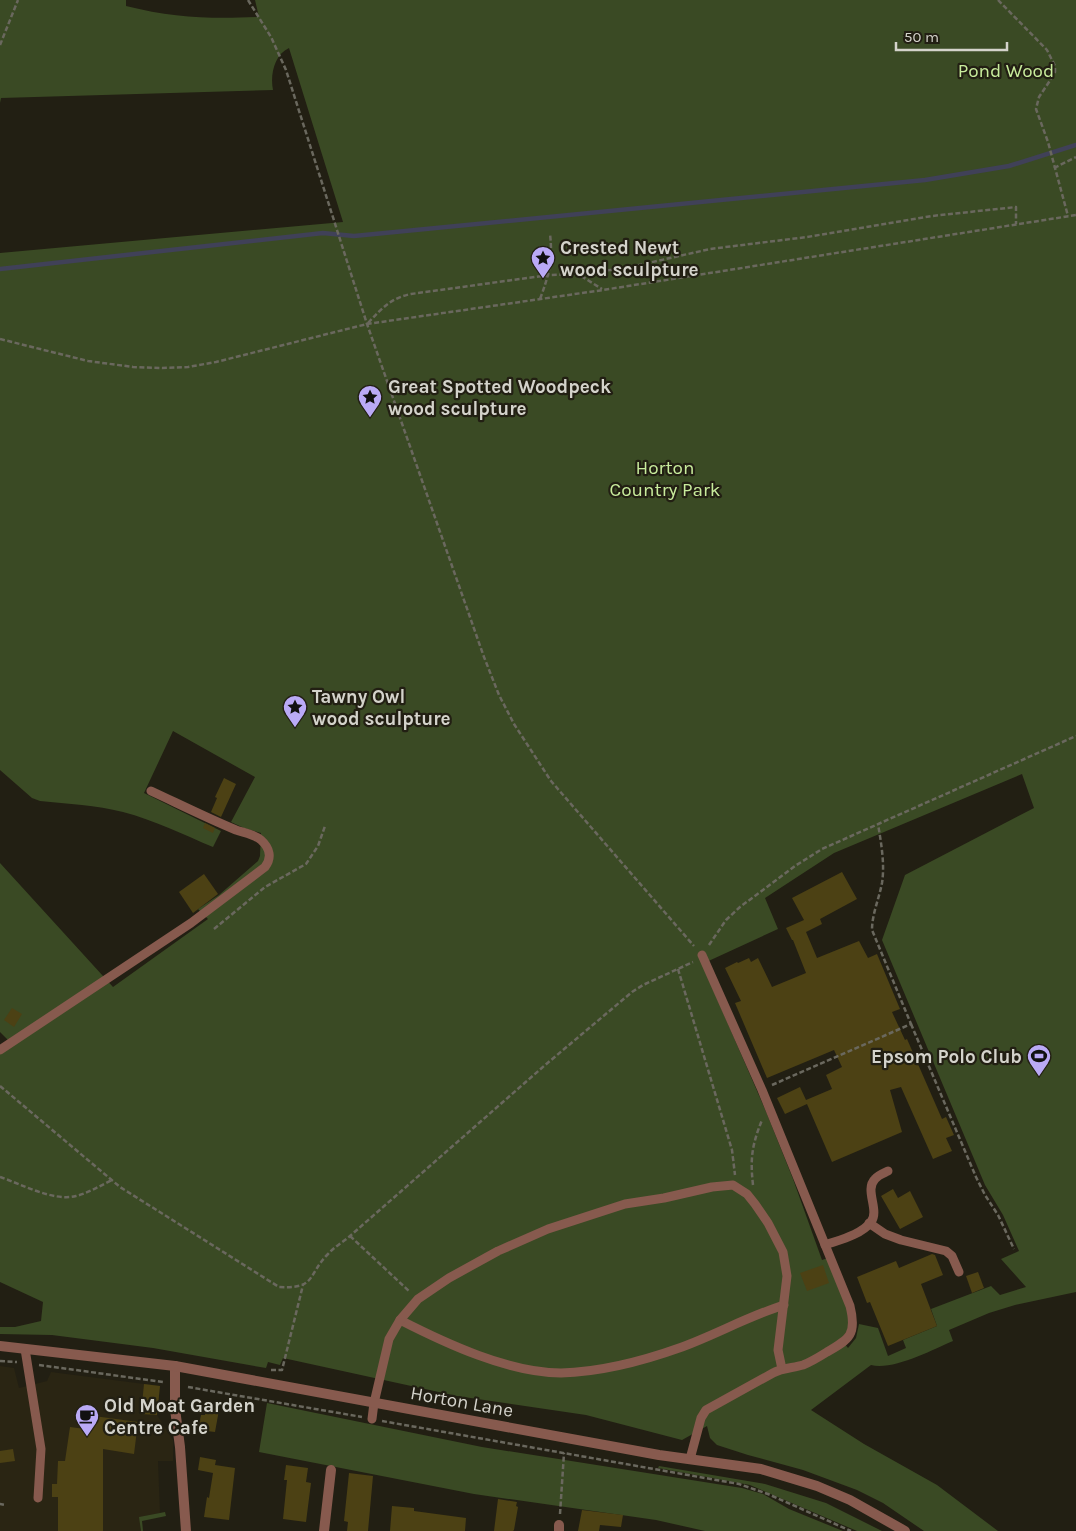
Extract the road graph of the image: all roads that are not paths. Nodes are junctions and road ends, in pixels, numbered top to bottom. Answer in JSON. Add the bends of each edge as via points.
{"nodes":[{"id":1,"x":151,"y":791,"type":"dead end"},
{"id":2,"x":702,"y":955,"type":"road end"},
{"id":3,"x":0,"y":1050,"type":"edge"},
{"id":4,"x":888,"y":1171,"type":"dead end"},
{"id":5,"x":869,"y":1223,"type":"junction"},
{"id":6,"x":825,"y":1245,"type":"junction"},
{"id":7,"x":959,"y":1272,"type":"dead end"},
{"id":8,"x":784,"y":1305,"type":"junction"},
{"id":9,"x":400,"y":1320,"type":"junction"},
{"id":10,"x":0,"y":1346,"type":"edge"},
{"id":11,"x":25,"y":1349,"type":"junction"},
{"id":12,"x":175,"y":1366,"type":"junction"},
{"id":13,"x":782,"y":1369,"type":"junction"},
{"id":14,"x":374,"y":1403,"type":"junction"},
{"id":15,"x":372,"y":1419,"type":"road end"},
{"id":16,"x":690,"y":1459,"type":"junction"},
{"id":17,"x":331,"y":1470,"type":"dead end"},
{"id":18,"x":38,"y":1498,"type":"dead end"},
{"id":19,"x":186,"y":1531,"type":"edge"},
{"id":20,"x":324,"y":1531,"type":"edge"},
{"id":21,"x":905,"y":1531,"type":"edge"}],
"edges":[{"from":1,"to":3,"type":"lane","via":[[256,837],[268,850],[268,864],[192,923]]},
{"from":2,"to":6,"type":"lane","via":[[762,1090]]},
{"from":4,"to":5,"type":"lane","via":[[872,1182],[873,1216]]},
{"from":5,"to":6,"type":"lane","via":[[852,1235]]},
{"from":5,"to":7,"type":"lane","via":[[901,1240],[946,1251]]},
{"from":6,"to":13,"type":"lane","via":[[850,1306],[851,1334],[844,1342],[809,1363]]},
{"from":8,"to":9,"type":"lane","via":[[683,1347],[642,1360],[605,1369],[560,1373],[503,1363],[438,1339]]},
{"from":8,"to":9,"type":"lane","via":[[787,1269],[772,1230],[747,1194],[733,1185],[721,1185],[625,1204],[548,1229],[449,1278],[418,1300]]},
{"from":8,"to":13,"type":"lane","via":[[778,1345]]},
{"from":9,"to":14,"type":"lane","via":[[389,1339]]},
{"from":10,"to":11,"type":"street","name":"Horton Lane"},
{"from":11,"to":12,"type":"street","name":"Horton Lane"},
{"from":11,"to":18,"type":"lane","via":[[41,1448]]},
{"from":12,"to":14,"type":"street","name":"Horton Lane"},
{"from":12,"to":19,"type":"street","via":[[175,1409]]},
{"from":13,"to":16,"type":"lane","via":[[706,1410],[700,1418]]},
{"from":14,"to":15,"type":"lane"},
{"from":14,"to":16,"type":"street","name":"Horton Lane"},
{"from":16,"to":21,"type":"street","name":"Horton Lane","via":[[760,1469],[818,1486]]},
{"from":17,"to":20,"type":"street"}]}
